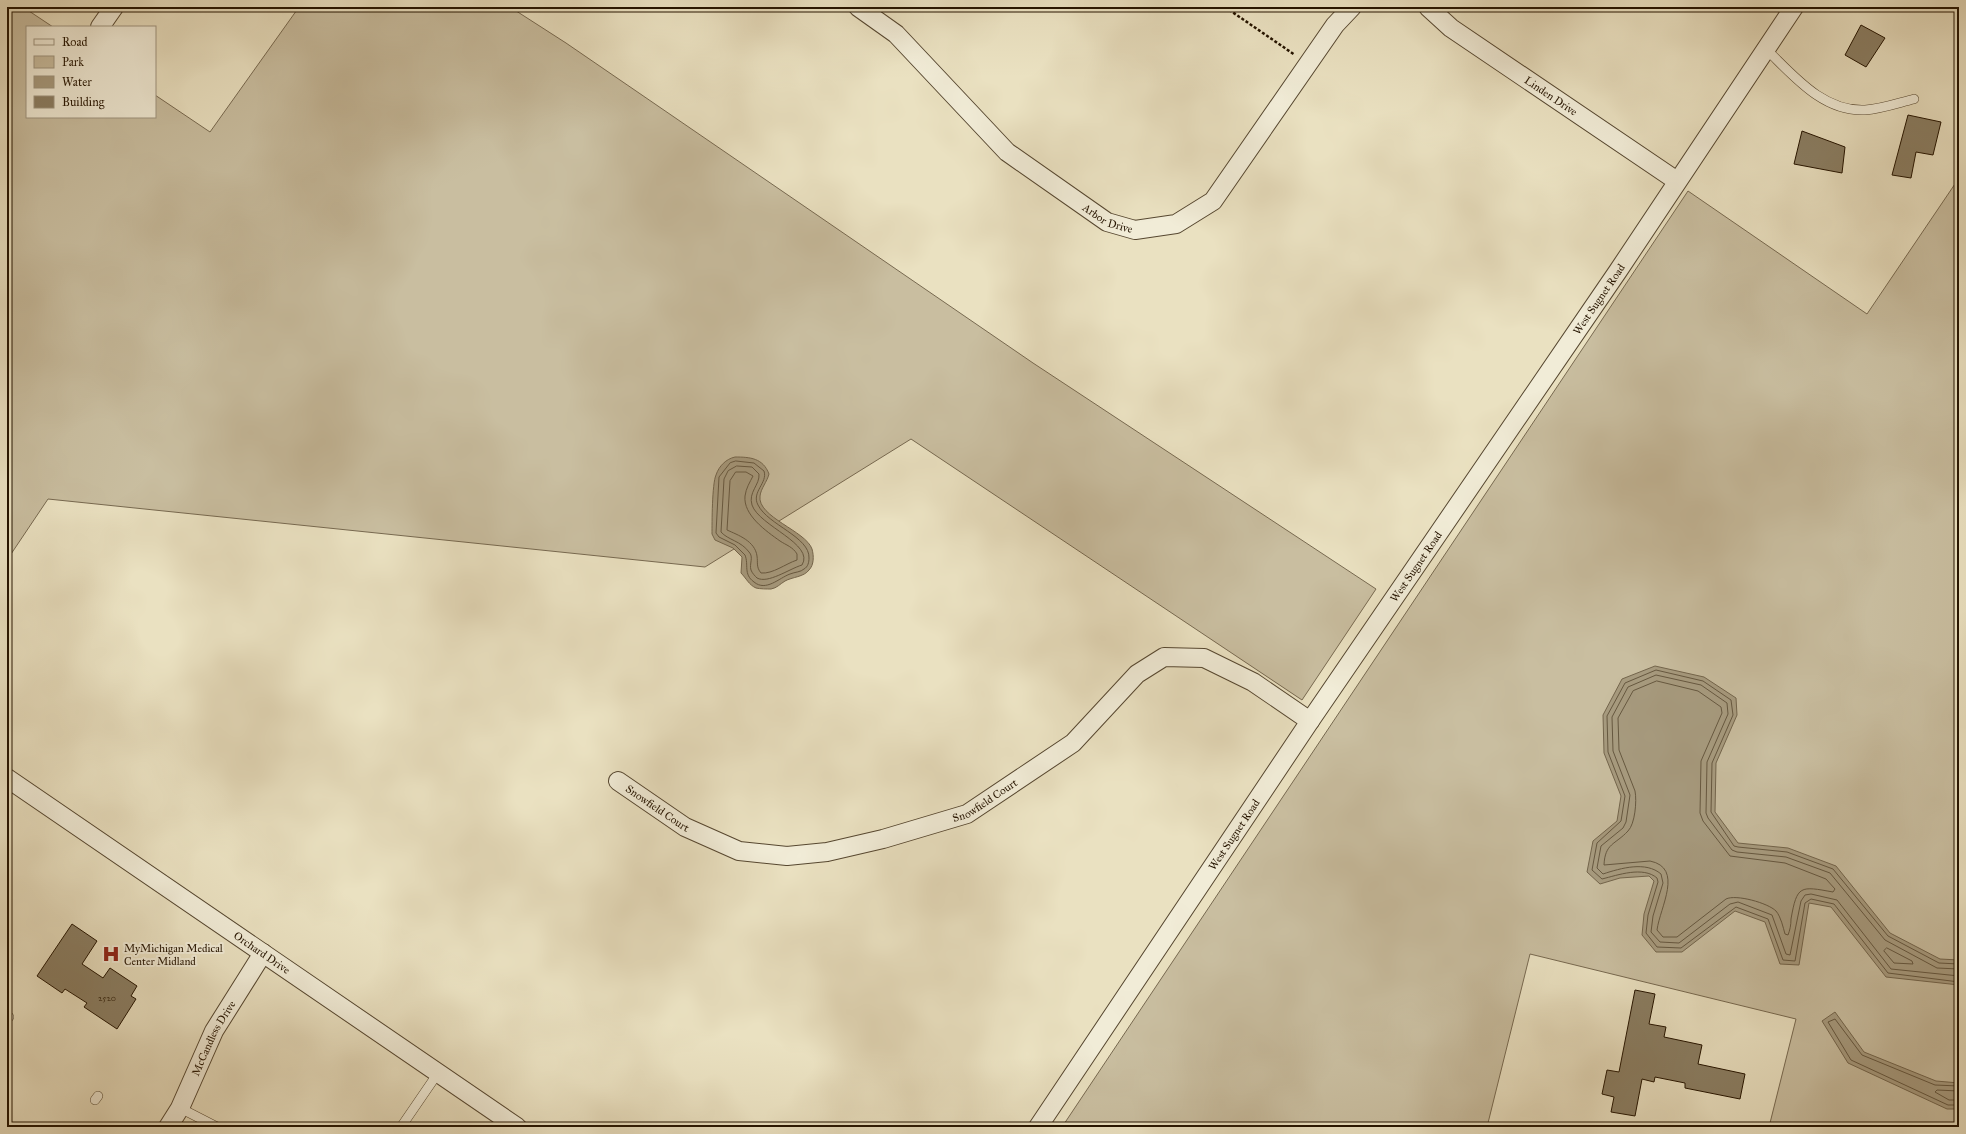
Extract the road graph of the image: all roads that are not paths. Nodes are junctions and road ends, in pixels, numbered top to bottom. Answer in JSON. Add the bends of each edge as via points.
{"nodes":[{"id":1,"x":114,"y":7,"type":"edge"},
{"id":2,"x":858,"y":7,"type":"edge"},
{"id":3,"x":1352,"y":7,"type":"edge"},
{"id":4,"x":1428,"y":7,"type":"edge"},
{"id":5,"x":1790,"y":8,"type":"edge"},
{"id":6,"x":101,"y":26,"type":"edge"},
{"id":7,"x":1766,"y":49,"type":"junction"},
{"id":8,"x":1914,"y":99,"type":"dead end"},
{"id":9,"x":1677,"y":181,"type":"junction"},
{"id":10,"x":1310,"y":720,"type":"junction"},
{"id":11,"x":7,"y":778,"type":"edge"},
{"id":12,"x":618,"y":782,"type":"dead end"},
{"id":13,"x":263,"y":953,"type":"junction"},
{"id":14,"x":438,"y":1072,"type":"junction"},
{"id":15,"x":180,"y":1108,"type":"junction"},
{"id":16,"x":168,"y":1127,"type":"edge"},
{"id":17,"x":217,"y":1127,"type":"edge"},
{"id":18,"x":401,"y":1127,"type":"edge"},
{"id":19,"x":517,"y":1127,"type":"edge"},
{"id":20,"x":1038,"y":1127,"type":"edge"}],
"edges":[{"from":1,"to":6,"type":"street"},
{"from":2,"to":3,"type":"street","name":"Arbor Drive","via":[[896,34],[1007,152],[1107,222],[1135,230],[1176,224],[1213,201],[1335,25]]},
{"from":4,"to":9,"type":"street","name":"Linden Drive","via":[[1451,28]]},
{"from":5,"to":7,"type":"street","name":"West Sugnet Road"},
{"from":7,"to":8,"type":"lane","via":[[1812,91],[1836,106],[1867,110]]},
{"from":7,"to":9,"type":"street","name":"West Sugnet Road"},
{"from":9,"to":10,"type":"street","name":"West Sugnet Road"},
{"from":10,"to":12,"type":"street","name":"Snowfield Court","via":[[1254,682],[1204,658],[1164,657],[1137,674],[1073,743],[967,814],[828,852],[787,856],[739,851],[684,828]]},
{"from":10,"to":20,"type":"street","name":"West Sugnet Road"},
{"from":11,"to":13,"type":"street","name":"Orchard Drive"},
{"from":13,"to":14,"type":"street","name":"Orchard Drive"},
{"from":13,"to":15,"type":"street","name":"McCandless Drive","via":[[214,1031]]},
{"from":14,"to":18,"type":"lane"},
{"from":14,"to":19,"type":"street","name":"Orchard Drive"},
{"from":15,"to":16,"type":"street","name":"McCandless Drive"},
{"from":15,"to":17,"type":"lane"}]}
